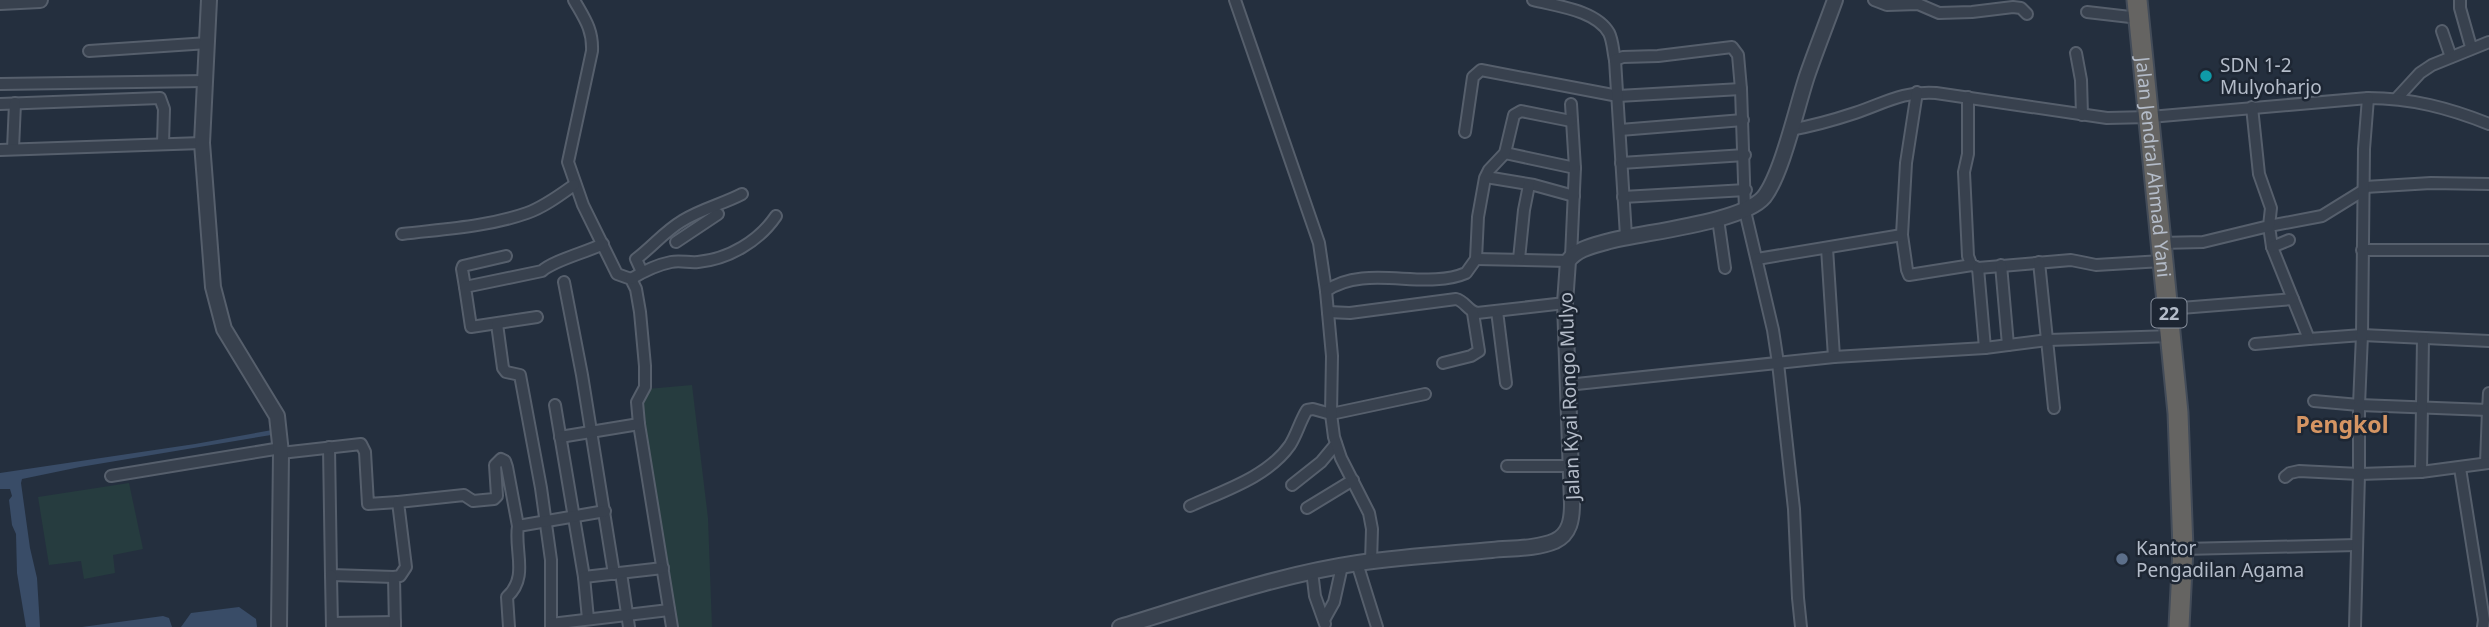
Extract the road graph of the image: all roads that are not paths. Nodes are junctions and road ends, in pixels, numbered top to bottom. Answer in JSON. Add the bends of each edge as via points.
{"nodes":[{"id":1,"x":40,"y":0,"type":"edge"},
{"id":2,"x":209,"y":0,"type":"edge"},
{"id":3,"x":574,"y":0,"type":"edge"},
{"id":4,"x":1235,"y":0,"type":"edge"},
{"id":5,"x":1533,"y":0,"type":"edge"},
{"id":6,"x":1835,"y":0,"type":"edge"},
{"id":7,"x":1874,"y":0,"type":"edge"},
{"id":8,"x":2460,"y":0,"type":"edge"},
{"id":9,"x":0,"y":2,"type":"edge"},
{"id":10,"x":2138,"y":9,"type":"edge"},
{"id":11,"x":2087,"y":12,"type":"dead end"},
{"id":12,"x":2026,"y":14,"type":"dead end"},
{"id":13,"x":2442,"y":31,"type":"dead end"},
{"id":14,"x":2489,"y":42,"type":"edge"},
{"id":15,"x":208,"y":43,"type":"junction"},
{"id":16,"x":2471,"y":47,"type":"junction"},
{"id":17,"x":89,"y":51,"type":"dead end"},
{"id":18,"x":2076,"y":52,"type":"dead end"},
{"id":19,"x":2451,"y":57,"type":"junction"},
{"id":20,"x":1615,"y":60,"type":"junction"},
{"id":21,"x":205,"y":81,"type":"junction"},
{"id":22,"x":0,"y":84,"type":"edge"},
{"id":23,"x":1741,"y":89,"type":"junction"},
{"id":24,"x":1917,"y":92,"type":"junction"},
{"id":25,"x":1618,"y":96,"type":"junction"},
{"id":26,"x":1968,"y":97,"type":"junction"},
{"id":27,"x":2368,"y":98,"type":"junction"},
{"id":28,"x":2396,"y":98,"type":"junction"},
{"id":29,"x":15,"y":103,"type":"junction"},
{"id":30,"x":0,"y":104,"type":"edge"},
{"id":31,"x":1571,"y":104,"type":"dead end"},
{"id":32,"x":2252,"y":107,"type":"junction"},
{"id":33,"x":2082,"y":115,"type":"junction"},
{"id":34,"x":2150,"y":117,"type":"junction"},
{"id":35,"x":1743,"y":120,"type":"junction"},
{"id":36,"x":1571,"y":121,"type":"junction"},
{"id":37,"x":2489,"y":124,"type":"edge"},
{"id":38,"x":1620,"y":130,"type":"junction"},
{"id":39,"x":1790,"y":130,"type":"junction"},
{"id":40,"x":1465,"y":132,"type":"dead end"},
{"id":41,"x":202,"y":143,"type":"junction"},
{"id":42,"x":163,"y":144,"type":"junction"},
{"id":43,"x":13,"y":149,"type":"junction"},
{"id":44,"x":0,"y":150,"type":"edge"},
{"id":45,"x":1505,"y":153,"type":"junction"},
{"id":46,"x":1745,"y":155,"type":"junction"},
{"id":47,"x":1620,"y":163,"type":"junction"},
{"id":48,"x":1575,"y":167,"type":"junction"},
{"id":49,"x":1486,"y":177,"type":"junction"},
{"id":50,"x":2489,"y":184,"type":"edge"},
{"id":51,"x":574,"y":185,"type":"junction"},
{"id":52,"x":1529,"y":185,"type":"junction"},
{"id":53,"x":2365,"y":188,"type":"junction"},
{"id":54,"x":1746,"y":190,"type":"junction"},
{"id":55,"x":742,"y":194,"type":"dead end"},
{"id":56,"x":1574,"y":196,"type":"junction"},
{"id":57,"x":1623,"y":197,"type":"junction"},
{"id":58,"x":1745,"y":211,"type":"junction"},
{"id":59,"x":719,"y":214,"type":"dead end"},
{"id":60,"x":776,"y":216,"type":"dead end"},
{"id":61,"x":1718,"y":219,"type":"junction"},
{"id":62,"x":2269,"y":226,"type":"junction"},
{"id":63,"x":402,"y":234,"type":"dead end"},
{"id":64,"x":1902,"y":235,"type":"junction"},
{"id":65,"x":1626,"y":236,"type":"junction"},
{"id":66,"x":2289,"y":240,"type":"dead end"},
{"id":67,"x":676,"y":242,"type":"dead end"},
{"id":68,"x":603,"y":244,"type":"junction"},
{"id":69,"x":2272,"y":247,"type":"junction"},
{"id":70,"x":1826,"y":248,"type":"junction"},
{"id":71,"x":2362,"y":250,"type":"junction"},
{"id":72,"x":2489,"y":250,"type":"edge"},
{"id":73,"x":2161,"y":252,"type":"junction"},
{"id":74,"x":506,"y":257,"type":"dead end"},
{"id":75,"x":1476,"y":258,"type":"junction"},
{"id":76,"x":1569,"y":259,"type":"junction"},
{"id":77,"x":1757,"y":259,"type":"junction"},
{"id":78,"x":1519,"y":260,"type":"junction"},
{"id":79,"x":2039,"y":262,"type":"junction"},
{"id":80,"x":2001,"y":265,"type":"junction"},
{"id":81,"x":1975,"y":266,"type":"junction"},
{"id":82,"x":1725,"y":268,"type":"dead end"},
{"id":83,"x":642,"y":272,"type":"junction"},
{"id":84,"x":631,"y":279,"type":"junction"},
{"id":85,"x":564,"y":282,"type":"dead end"},
{"id":86,"x":464,"y":288,"type":"junction"},
{"id":87,"x":1326,"y":291,"type":"junction"},
{"id":88,"x":2293,"y":299,"type":"junction"},
{"id":89,"x":1565,"y":303,"type":"junction"},
{"id":90,"x":2168,"y":309,"type":"junction"},
{"id":91,"x":1328,"y":312,"type":"junction"},
{"id":92,"x":1497,"y":312,"type":"junction"},
{"id":93,"x":1474,"y":313,"type":"junction"},
{"id":94,"x":537,"y":317,"type":"dead end"},
{"id":95,"x":497,"y":324,"type":"junction"},
{"id":96,"x":2362,"y":335,"type":"junction"},
{"id":97,"x":2172,"y":336,"type":"junction"},
{"id":98,"x":2423,"y":338,"type":"junction"},
{"id":99,"x":2048,"y":340,"type":"junction"},
{"id":100,"x":2309,"y":340,"type":"junction"},
{"id":101,"x":2489,"y":341,"type":"edge"},
{"id":102,"x":2255,"y":344,"type":"dead end"},
{"id":103,"x":2008,"y":345,"type":"junction"},
{"id":104,"x":1985,"y":348,"type":"junction"},
{"id":105,"x":1834,"y":356,"type":"junction"},
{"id":106,"x":1443,"y":363,"type":"dead end"},
{"id":107,"x":1778,"y":363,"type":"junction"},
{"id":108,"x":1506,"y":383,"type":"dead end"},
{"id":109,"x":1567,"y":385,"type":"junction"},
{"id":110,"x":2489,"y":393,"type":"edge"},
{"id":111,"x":1425,"y":394,"type":"dead end"},
{"id":112,"x":2314,"y":401,"type":"dead end"},
{"id":113,"x":555,"y":405,"type":"dead end"},
{"id":114,"x":2358,"y":405,"type":"junction"},
{"id":115,"x":2054,"y":408,"type":"dead end"},
{"id":116,"x":2421,"y":408,"type":"junction"},
{"id":117,"x":2488,"y":410,"type":"edge"},
{"id":118,"x":1331,"y":414,"type":"junction"},
{"id":119,"x":639,"y":424,"type":"junction"},
{"id":120,"x":590,"y":431,"type":"junction"},
{"id":121,"x":560,"y":437,"type":"junction"},
{"id":122,"x":1336,"y":444,"type":"junction"},
{"id":123,"x":328,"y":447,"type":"junction"},
{"id":124,"x":281,"y":451,"type":"junction"},
{"id":125,"x":2488,"y":463,"type":"edge"},
{"id":126,"x":1507,"y":466,"type":"dead end"},
{"id":127,"x":1570,"y":466,"type":"junction"},
{"id":128,"x":2460,"y":468,"type":"junction"},
{"id":129,"x":2421,"y":472,"type":"junction"},
{"id":130,"x":2360,"y":474,"type":"junction"},
{"id":131,"x":111,"y":476,"type":"dead end"},
{"id":132,"x":2285,"y":477,"type":"dead end"},
{"id":133,"x":1353,"y":480,"type":"junction"},
{"id":134,"x":1292,"y":485,"type":"dead end"},
{"id":135,"x":398,"y":502,"type":"junction"},
{"id":136,"x":1190,"y":506,"type":"dead end"},
{"id":137,"x":1307,"y":508,"type":"dead end"},
{"id":138,"x":605,"y":511,"type":"junction"},
{"id":139,"x":574,"y":515,"type":"junction"},
{"id":140,"x":545,"y":521,"type":"junction"},
{"id":141,"x":518,"y":526,"type":"junction"},
{"id":142,"x":2357,"y":545,"type":"junction"},
{"id":143,"x":2183,"y":549,"type":"junction"},
{"id":144,"x":1357,"y":564,"type":"junction"},
{"id":145,"x":663,"y":568,"type":"junction"},
{"id":146,"x":1312,"y":571,"type":"junction"},
{"id":147,"x":617,"y":574,"type":"junction"},
{"id":148,"x":331,"y":575,"type":"junction"},
{"id":149,"x":394,"y":577,"type":"junction"},
{"id":150,"x":584,"y":578,"type":"junction"},
{"id":151,"x":2485,"y":603,"type":"edge"},
{"id":152,"x":669,"y":610,"type":"junction"},
{"id":153,"x":627,"y":613,"type":"junction"},
{"id":154,"x":587,"y":620,"type":"junction"},
{"id":155,"x":1324,"y":624,"type":"edge"},
{"id":156,"x":332,"y":625,"type":"edge"},
{"id":157,"x":395,"y":625,"type":"edge"},
{"id":158,"x":551,"y":626,"type":"edge"},
{"id":159,"x":279,"y":627,"type":"edge"},
{"id":160,"x":509,"y":627,"type":"edge"},
{"id":161,"x":629,"y":627,"type":"edge"},
{"id":162,"x":672,"y":627,"type":"edge"},
{"id":163,"x":1120,"y":627,"type":"edge"},
{"id":164,"x":1377,"y":627,"type":"edge"},
{"id":165,"x":1801,"y":627,"type":"edge"},
{"id":166,"x":2179,"y":627,"type":"edge"},
{"id":167,"x":2356,"y":627,"type":"edge"},
{"id":168,"x":2483,"y":627,"type":"edge"}],
"edges":[{"from":1,"to":9,"type":"street"},
{"from":2,"to":15,"type":"street"},
{"from":3,"to":51,"type":"street","via":[[592,36],[569,152]]},
{"from":4,"to":87,"type":"street","via":[[1319,243]]},
{"from":5,"to":20,"type":"street","via":[[1602,24]]},
{"from":6,"to":39,"type":"street"},
{"from":7,"to":12,"type":"street","via":[[1887,5],[1918,4],[1939,13],[2013,7]]},
{"from":8,"to":16,"type":"street"},
{"from":10,"to":11,"type":"street"},
{"from":10,"to":34,"type":"highway","name":"Jalan Jendral Ahmad Yani","number":"22"},
{"from":13,"to":19,"type":"street"},
{"from":14,"to":16,"type":"street"},
{"from":15,"to":17,"type":"street"},
{"from":15,"to":21,"type":"street"},
{"from":16,"to":19,"type":"street"},
{"from":18,"to":33,"type":"street"},
{"from":19,"to":28,"type":"street","via":[[2420,73]]},
{"from":20,"to":23,"type":"street","via":[[1732,47],[1738,55]]},
{"from":20,"to":25,"type":"street"},
{"from":21,"to":22,"type":"street"},
{"from":21,"to":41,"type":"street"},
{"from":23,"to":25,"type":"street"},
{"from":23,"to":35,"type":"street"},
{"from":24,"to":26,"type":"street"},
{"from":24,"to":39,"type":"street"},
{"from":24,"to":64,"type":"street"},
{"from":25,"to":38,"type":"street"},
{"from":25,"to":40,"type":"street","via":[[1479,70],[1473,76]]},
{"from":26,"to":33,"type":"street"},
{"from":26,"to":81,"type":"street","via":[[1964,172],[1968,256]]},
{"from":27,"to":28,"type":"street"},
{"from":27,"to":32,"type":"street"},
{"from":27,"to":53,"type":"street"},
{"from":28,"to":37,"type":"street","via":[[2450,109]]},
{"from":29,"to":30,"type":"street"},
{"from":29,"to":42,"type":"street","via":[[160,98]]},
{"from":29,"to":43,"type":"street"},
{"from":31,"to":36,"type":"street"},
{"from":32,"to":34,"type":"street"},
{"from":32,"to":62,"type":"street","via":[[2259,174],[2271,208]]},
{"from":33,"to":34,"type":"street"},
{"from":34,"to":73,"type":"highway","name":"Jalan Jendral Ahmad Yani","number":"22"},
{"from":35,"to":38,"type":"street"},
{"from":35,"to":46,"type":"street"},
{"from":36,"to":45,"type":"street","via":[[1518,111]]},
{"from":36,"to":48,"type":"street"},
{"from":38,"to":47,"type":"street"},
{"from":39,"to":58,"type":"street","via":[[1770,188]]},
{"from":41,"to":42,"type":"street"},
{"from":41,"to":124,"type":"street","via":[[218,311],[224,329],[277,416]]},
{"from":42,"to":43,"type":"street"},
{"from":43,"to":44,"type":"street"},
{"from":45,"to":48,"type":"street"},
{"from":45,"to":49,"type":"street"},
{"from":46,"to":47,"type":"street"},
{"from":46,"to":54,"type":"street"},
{"from":47,"to":57,"type":"street"},
{"from":48,"to":56,"type":"street"},
{"from":49,"to":52,"type":"street"},
{"from":49,"to":75,"type":"street"},
{"from":50,"to":53,"type":"street"},
{"from":51,"to":63,"type":"street","via":[[546,204],[512,218]]},
{"from":51,"to":68,"type":"street"},
{"from":52,"to":56,"type":"street"},
{"from":52,"to":78,"type":"street"},
{"from":53,"to":62,"type":"street","via":[[2322,216]]},
{"from":53,"to":71,"type":"street"},
{"from":54,"to":57,"type":"street"},
{"from":54,"to":58,"type":"street"},
{"from":55,"to":83,"type":"street","via":[[667,230],[635,259]]},
{"from":56,"to":76,"type":"street"},
{"from":57,"to":65,"type":"street"},
{"from":58,"to":61,"type":"street"},
{"from":58,"to":77,"type":"street"},
{"from":59,"to":67,"type":"street"},
{"from":60,"to":83,"type":"street","via":[[758,238],[717,258],[676,261]]},
{"from":61,"to":65,"type":"street"},
{"from":61,"to":82,"type":"street"},
{"from":62,"to":69,"type":"street"},
{"from":62,"to":73,"type":"street"},
{"from":64,"to":70,"type":"street"},
{"from":64,"to":81,"type":"street","via":[[1909,275]]},
{"from":65,"to":76,"type":"street","via":[[1588,247]]},
{"from":66,"to":69,"type":"street"},
{"from":68,"to":84,"type":"street","via":[[617,274]]},
{"from":68,"to":86,"type":"street","via":[[542,271]]},
{"from":69,"to":88,"type":"street"},
{"from":70,"to":77,"type":"street"},
{"from":70,"to":105,"type":"street"},
{"from":71,"to":72,"type":"street"},
{"from":71,"to":96,"type":"street"},
{"from":73,"to":79,"type":"street","via":[[2096,265],[2071,260]]},
{"from":73,"to":90,"type":"highway","name":"Jalan Jendral Ahmad Yani","number":"22"},
{"from":74,"to":86,"type":"street","via":[[463,266]]},
{"from":75,"to":78,"type":"street"},
{"from":75,"to":87,"type":"street","via":[[1466,274],[1459,276],[1374,279]]},
{"from":76,"to":78,"type":"street"},
{"from":76,"to":89,"type":"street","name":"Jalan Kyai Rongo Mulyo"},
{"from":77,"to":107,"type":"street"},
{"from":79,"to":80,"type":"street"},
{"from":79,"to":99,"type":"street"},
{"from":80,"to":81,"type":"street"},
{"from":80,"to":103,"type":"street"},
{"from":81,"to":104,"type":"street"},
{"from":83,"to":84,"type":"street"},
{"from":84,"to":119,"type":"street","via":[[640,312],[645,366],[645,387],[637,402]]},
{"from":85,"to":120,"type":"street"},
{"from":86,"to":95,"type":"street","via":[[471,327]]},
{"from":87,"to":91,"type":"street"},
{"from":88,"to":90,"type":"street"},
{"from":88,"to":100,"type":"street"},
{"from":89,"to":92,"type":"street"},
{"from":89,"to":109,"type":"street","name":"Jalan Kyai Rongo Mulyo"},
{"from":90,"to":97,"type":"highway","name":"Jalan Jendral Ahmad Yani","number":"22"},
{"from":91,"to":93,"type":"street","via":[[1456,299]]},
{"from":91,"to":118,"type":"street"},
{"from":92,"to":93,"type":"street"},
{"from":92,"to":108,"type":"street"},
{"from":93,"to":106,"type":"street","via":[[1479,351]]},
{"from":94,"to":95,"type":"street"},
{"from":95,"to":140,"type":"street","via":[[503,368],[522,379]]},
{"from":96,"to":98,"type":"street"},
{"from":96,"to":100,"type":"street"},
{"from":96,"to":114,"type":"street"},
{"from":97,"to":99,"type":"street"},
{"from":97,"to":143,"type":"highway","name":"Jalan Jendral Ahmad Yani","number":"22"},
{"from":98,"to":101,"type":"street"},
{"from":98,"to":116,"type":"street"},
{"from":99,"to":103,"type":"street"},
{"from":99,"to":115,"type":"street"},
{"from":100,"to":102,"type":"street"},
{"from":103,"to":104,"type":"street"},
{"from":104,"to":105,"type":"street"},
{"from":105,"to":107,"type":"street"},
{"from":107,"to":109,"type":"street"},
{"from":107,"to":165,"type":"street"},
{"from":109,"to":127,"type":"street","name":"Jalan Kyai Rongo Mulyo"},
{"from":110,"to":117,"type":"street"},
{"from":111,"to":118,"type":"street"},
{"from":112,"to":114,"type":"street"},
{"from":113,"to":121,"type":"street"},
{"from":114,"to":116,"type":"street"},
{"from":114,"to":130,"type":"street"},
{"from":116,"to":117,"type":"street"},
{"from":116,"to":129,"type":"street"},
{"from":117,"to":125,"type":"street"},
{"from":118,"to":122,"type":"street"},
{"from":118,"to":136,"type":"street","via":[[1307,410],[1288,448],[1272,462],[1245,481]]},
{"from":119,"to":120,"type":"street"},
{"from":119,"to":145,"type":"street"},
{"from":120,"to":121,"type":"street"},
{"from":120,"to":138,"type":"street"},
{"from":121,"to":139,"type":"street"},
{"from":122,"to":133,"type":"street"},
{"from":122,"to":134,"type":"street"},
{"from":123,"to":124,"type":"street"},
{"from":123,"to":135,"type":"street","via":[[361,444],[368,504]]},
{"from":123,"to":148,"type":"street"},
{"from":124,"to":131,"type":"street"},
{"from":124,"to":159,"type":"street"},
{"from":125,"to":128,"type":"street"},
{"from":126,"to":127,"type":"street"},
{"from":127,"to":144,"type":"street","name":"Jalan Kyai Rongo Mulyo","via":[[1572,516],[1557,540]]},
{"from":128,"to":129,"type":"street"},
{"from":128,"to":151,"type":"street"},
{"from":129,"to":130,"type":"street"},
{"from":130,"to":132,"type":"street","via":[[2299,471]]},
{"from":130,"to":142,"type":"street"},
{"from":133,"to":137,"type":"street"},
{"from":133,"to":144,"type":"street","via":[[1372,529]]},
{"from":135,"to":141,"type":"street","via":[[464,495],[473,501],[494,499],[498,496],[495,464],[502,459]]},
{"from":135,"to":149,"type":"street","via":[[406,568]]},
{"from":138,"to":139,"type":"street"},
{"from":138,"to":147,"type":"street"},
{"from":139,"to":140,"type":"street"},
{"from":139,"to":150,"type":"street"},
{"from":140,"to":141,"type":"street"},
{"from":140,"to":158,"type":"street","via":[[551,560]]},
{"from":141,"to":160,"type":"street","via":[[521,562],[516,586],[507,597]]},
{"from":142,"to":143,"type":"street"},
{"from":142,"to":167,"type":"street"},
{"from":143,"to":166,"type":"highway","name":"Jalan Jendral Ahmad Yani","number":"22"},
{"from":144,"to":146,"type":"street","name":"Jalan Kyai Rongo Mulyo"},
{"from":144,"to":155,"type":"street"},
{"from":144,"to":164,"type":"street"},
{"from":145,"to":147,"type":"street"},
{"from":145,"to":152,"type":"street"},
{"from":146,"to":155,"type":"street"},
{"from":146,"to":163,"type":"street","name":"Jalan Kyai Rongo Mulyo"},
{"from":147,"to":150,"type":"street"},
{"from":147,"to":153,"type":"street"},
{"from":148,"to":149,"type":"street"},
{"from":148,"to":156,"type":"street"},
{"from":149,"to":157,"type":"street"},
{"from":150,"to":154,"type":"street"},
{"from":151,"to":168,"type":"street"},
{"from":152,"to":153,"type":"street"},
{"from":152,"to":162,"type":"street"},
{"from":153,"to":154,"type":"street"},
{"from":153,"to":161,"type":"street"},
{"from":154,"to":158,"type":"street"},
{"from":156,"to":157,"type":"street"}]}
